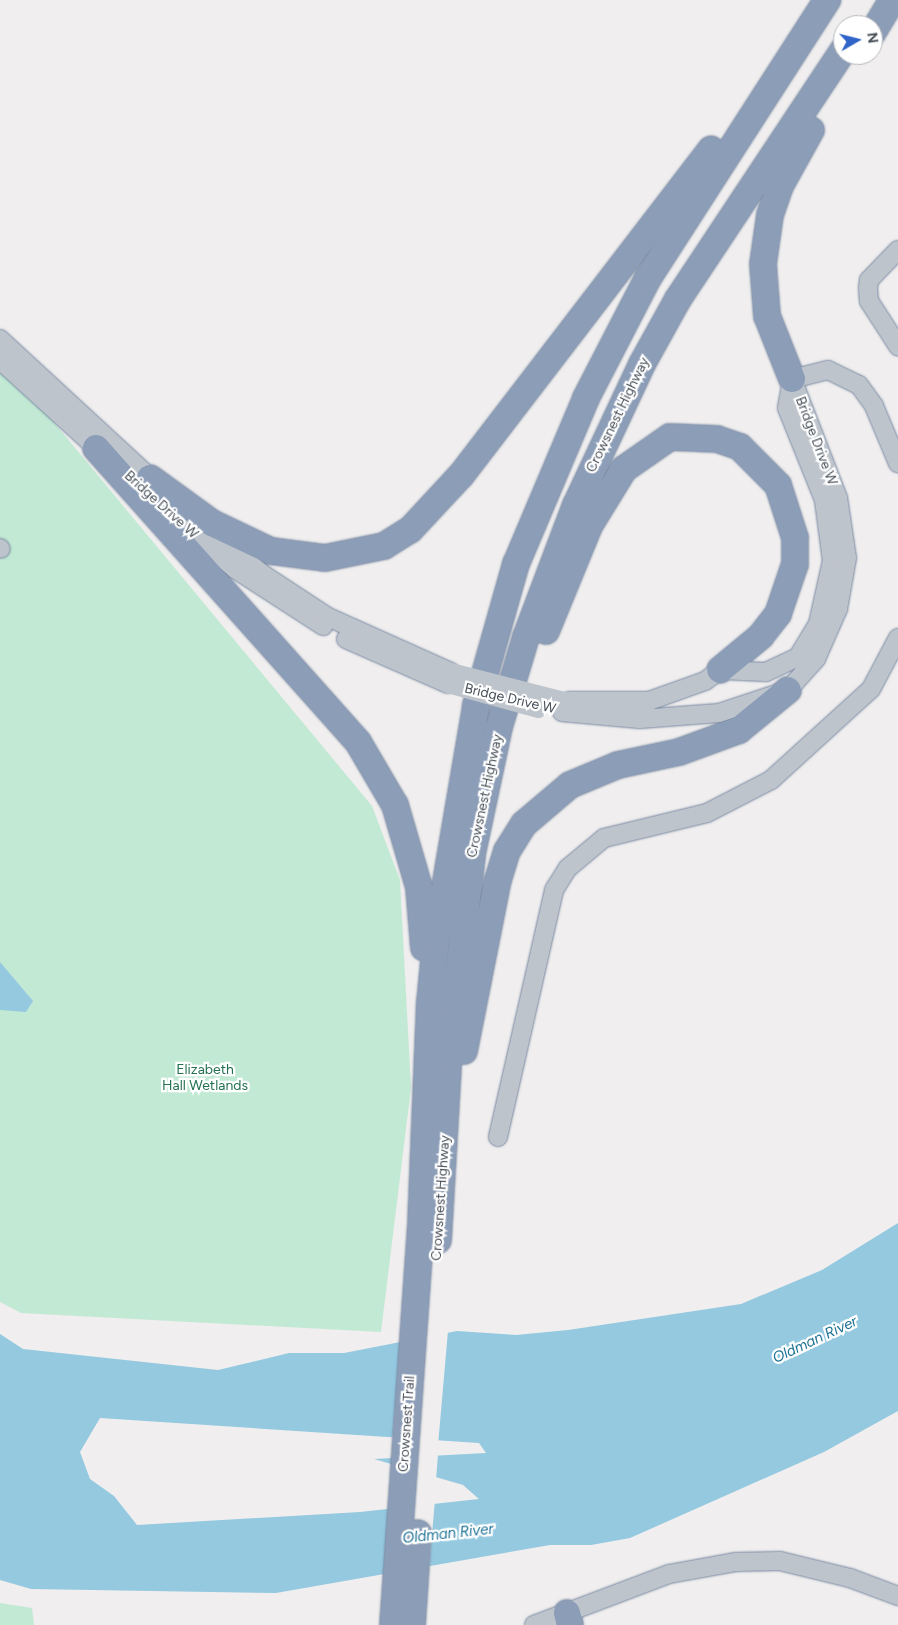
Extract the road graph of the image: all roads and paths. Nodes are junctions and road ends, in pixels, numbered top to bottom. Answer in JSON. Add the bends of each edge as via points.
{"nodes":[{"id":1,"x":827,"y":0,"type":"edge"},
{"id":2,"x":877,"y":0,"type":"edge"},
{"id":3,"x":892,"y":0,"type":"edge"},
{"id":4,"x":867,"y":15,"type":"edge"},
{"id":5,"x":883,"y":15,"type":"edge"},
{"id":6,"x":834,"y":65,"type":"edge"},
{"id":7,"x":853,"y":65,"type":"edge"},
{"id":8,"x":898,"y":250,"type":"edge"},
{"id":9,"x":893,"y":323,"type":"edge"},
{"id":10,"x":0,"y":339,"type":"edge"},
{"id":11,"x":898,"y":346,"type":"edge"},
{"id":12,"x":3,"y":363,"type":"edge"},
{"id":13,"x":792,"y":379,"type":"junction"},
{"id":14,"x":96,"y":448,"type":"junction"},
{"id":15,"x":898,"y":463,"type":"edge"},
{"id":16,"x":150,"y":478,"type":"junction"},
{"id":17,"x":898,"y":638,"type":"edge"},
{"id":18,"x":720,"y":670,"type":"junction"},
{"id":19,"x":450,"y":678,"type":"junction"},
{"id":20,"x":788,"y":690,"type":"junction"},
{"id":21,"x":564,"y":706,"type":"junction"},
{"id":22,"x":466,"y":897,"type":"junction"},
{"id":23,"x":498,"y":1137,"type":"dead end"},
{"id":24,"x":444,"y":1168,"type":"junction"},
{"id":25,"x":431,"y":1217,"type":"junction"},
{"id":26,"x":898,"y":1596,"type":"edge"},
{"id":27,"x":555,"y":1621,"type":"edge"},
{"id":28,"x":393,"y":1625,"type":"edge"},
{"id":29,"x":412,"y":1625,"type":"edge"}],
"edges":[{"from":1,"to":16,"type":"highway","via":[[462,474],[410,530],[384,546],[357,554],[298,557],[243,540]]},
{"from":1,"to":25,"type":"highway","name":"Crowsnest Highway","via":[[648,278],[561,450],[516,564],[476,705],[436,940]]},
{"from":2,"to":4,"type":"highway"},
{"from":3,"to":5,"type":"highway"},
{"from":6,"to":22,"type":"highway","name":"Crowsnest Highway","via":[[678,299],[605,438],[545,583],[512,677]]},
{"from":7,"to":13,"type":"highway","via":[[793,158],[770,215],[763,291],[774,340]]},
{"from":8,"to":9,"type":"street","via":[[869,280],[868,288],[869,301]]},
{"from":9,"to":11,"type":"street"},
{"from":10,"to":16,"type":"street","name":"Bridge Drive W"},
{"from":12,"to":14,"type":"street","name":"Bridge Drive W"},
{"from":13,"to":15,"type":"street","via":[[828,370],[859,385]]},
{"from":13,"to":18,"type":"street","via":[[787,408],[812,467],[830,528],[829,590],[818,624],[798,657],[766,672]]},
{"from":13,"to":20,"type":"street","name":"Bridge Drive W","via":[[838,498],[847,558],[829,634],[816,659]]},
{"from":14,"to":19,"type":"street","name":"Bridge Drive W","via":[[198,538],[272,595],[372,652]]},
{"from":14,"to":25,"type":"highway","via":[[236,611],[341,722],[395,805],[419,887],[423,930]]},
{"from":16,"to":19,"type":"street","name":"Bridge Drive W","via":[[242,558],[328,617]]},
{"from":17,"to":23,"type":"street","via":[[871,689],[771,780],[707,813],[604,838],[568,868],[554,890]]},
{"from":18,"to":21,"type":"street","name":"Bridge Drive W","via":[[705,681],[649,701]]},
{"from":18,"to":22,"type":"highway","via":[[761,636],[778,614],[795,564],[795,538],[778,485],[740,447],[717,439],[670,437],[624,469],[588,526],[513,716]]},
{"from":19,"to":21,"type":"street","name":"Bridge Drive W","bridge":true,"via":[[499,700]]},
{"from":20,"to":21,"type":"street","name":"Bridge Drive W","via":[[748,707],[683,717]]},
{"from":20,"to":24,"type":"highway","via":[[738,730],[679,752],[618,765],[570,785],[524,824],[507,851],[490,912]]},
{"from":22,"to":24,"type":"highway","name":"Crowsnest Highway","via":[[448,1066]]},
{"from":24,"to":25,"type":"highway","name":"Crowsnest Highway"},
{"from":25,"to":28,"type":"highway","name":"Crowsnest Trail"},
{"from":25,"to":29,"type":"highway","name":"Crowsnest Highway"},
{"from":26,"to":27,"type":"street","via":[[850,1578],[780,1561],[697,1566]]}]}
